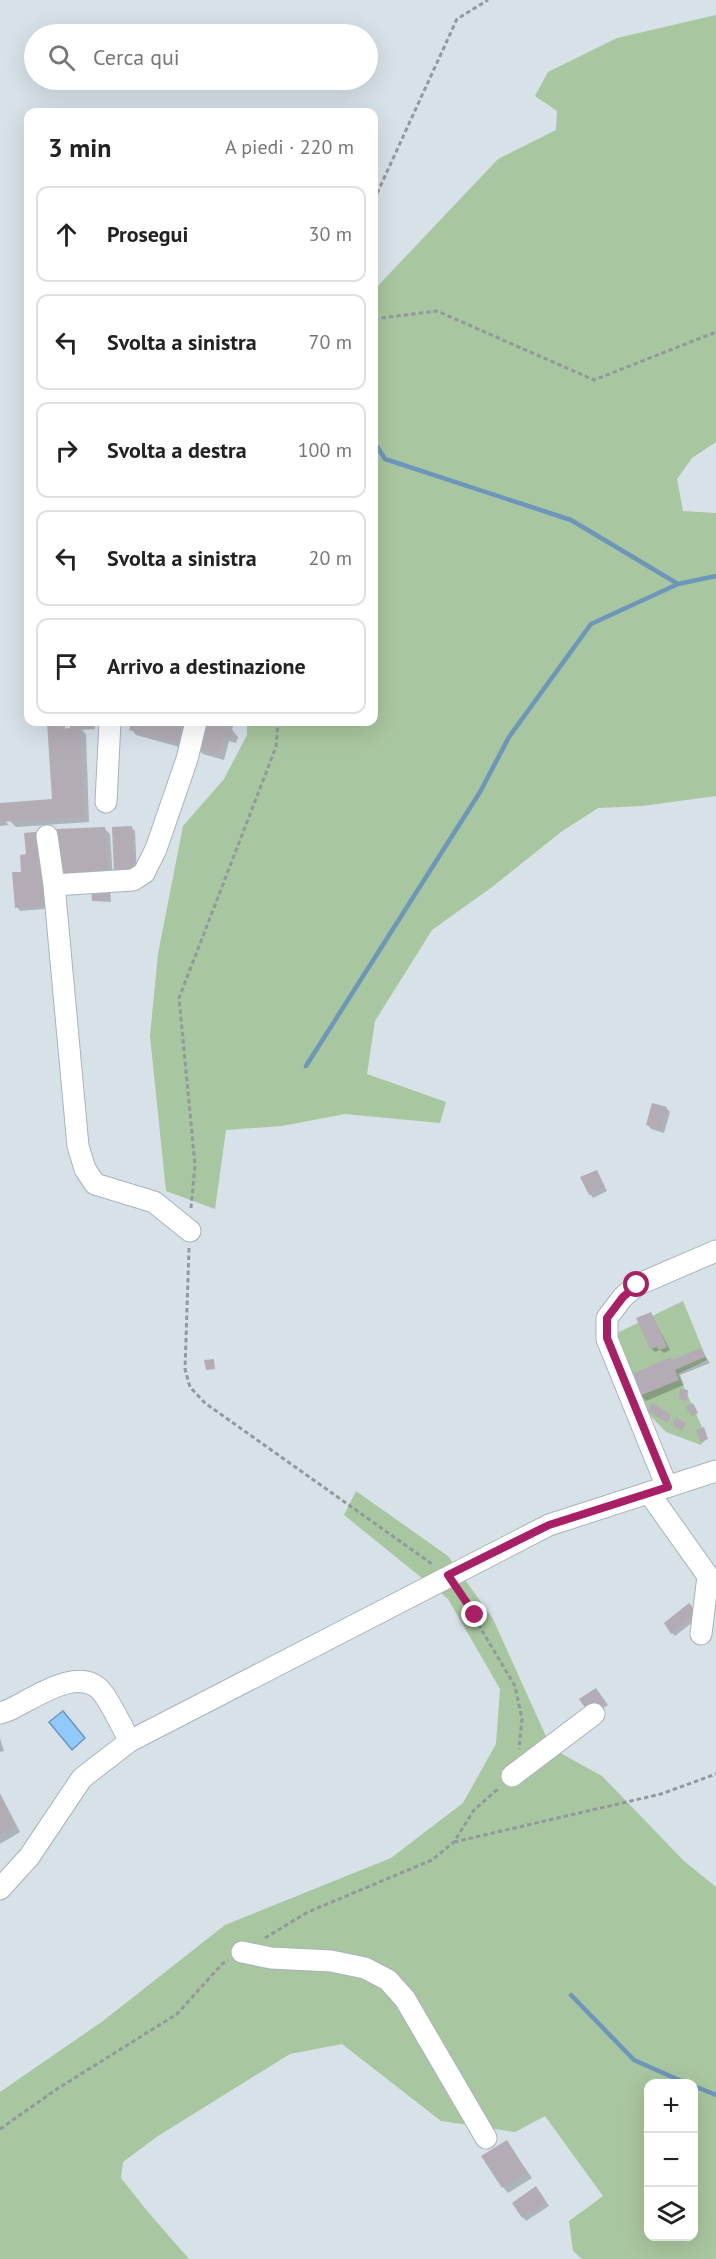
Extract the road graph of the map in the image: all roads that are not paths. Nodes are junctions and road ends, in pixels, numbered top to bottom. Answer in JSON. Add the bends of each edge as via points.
{"nodes":[{"id":1,"x":110,"y":726,"type":"edge"},
{"id":2,"x":195,"y":726,"type":"edge"},
{"id":3,"x":106,"y":802,"type":"dead end"},
{"id":4,"x":47,"y":836,"type":"dead end"},
{"id":5,"x":54,"y":885,"type":"junction"},
{"id":6,"x":190,"y":1231,"type":"road end"},
{"id":7,"x":716,"y":1251,"type":"edge"},
{"id":8,"x":716,"y":1471,"type":"edge"},
{"id":9,"x":658,"y":1490,"type":"junction"},
{"id":10,"x":701,"y":1634,"type":"dead end"},
{"id":11,"x":0,"y":1713,"type":"edge"},
{"id":12,"x":594,"y":1714,"type":"dead end"},
{"id":13,"x":130,"y":1742,"type":"junction"},
{"id":14,"x":512,"y":1776,"type":"road end"},
{"id":15,"x":0,"y":1889,"type":"edge"},
{"id":16,"x":242,"y":1952,"type":"road end"},
{"id":17,"x":486,"y":2138,"type":"dead end"}],
"edges":[{"from":1,"to":3,"type":"street"},
{"from":2,"to":5,"type":"street","via":[[156,849],[144,873],[133,879]]},
{"from":4,"to":5,"type":"street"},
{"from":5,"to":6,"type":"street","via":[[78,1146],[85,1169],[95,1184],[154,1202]]},
{"from":7,"to":9,"type":"street","via":[[637,1285],[607,1318],[607,1338]]},
{"from":8,"to":9,"type":"street"},
{"from":9,"to":10,"type":"street","via":[[708,1576]]},
{"from":9,"to":13,"type":"street","via":[[549,1525]]},
{"from":11,"to":13,"type":"street","via":[[66,1682],[85,1680],[101,1690]]},
{"from":12,"to":14,"type":"street"},
{"from":13,"to":15,"type":"street","via":[[82,1778],[29,1857]]},
{"from":16,"to":17,"type":"street","via":[[365,1968],[387,1980],[405,1999]]}]}
